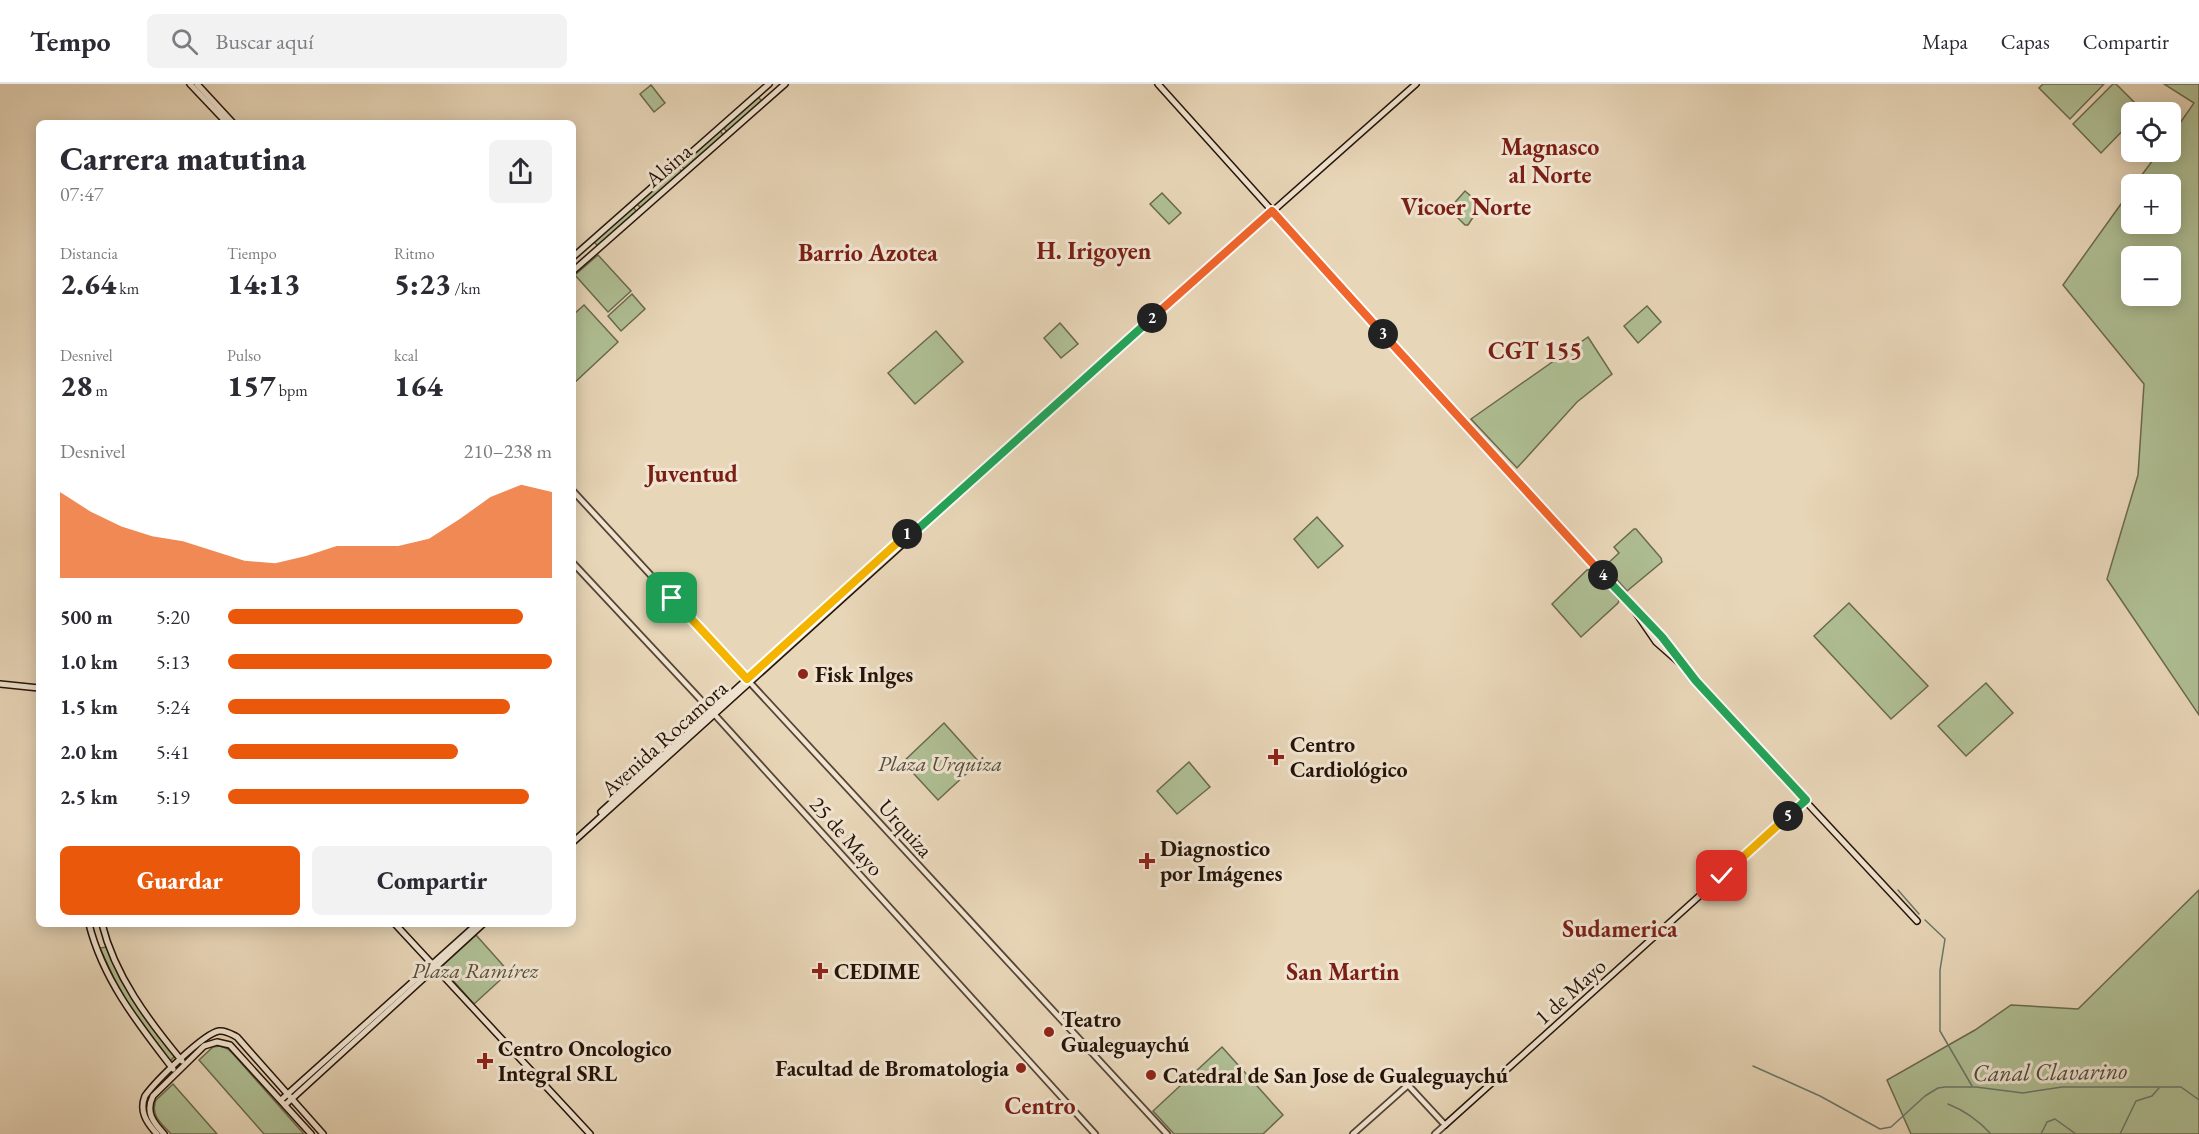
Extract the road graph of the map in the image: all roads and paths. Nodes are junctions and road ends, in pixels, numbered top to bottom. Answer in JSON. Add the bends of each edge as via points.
{"nodes":[{"id":1,"x":190,"y":84,"type":"edge"},
{"id":2,"x":197,"y":84,"type":"edge"},
{"id":3,"x":769,"y":84,"type":"edge"},
{"id":4,"x":785,"y":84,"type":"edge"},
{"id":5,"x":1158,"y":84,"type":"edge"},
{"id":6,"x":1416,"y":84,"type":"edge"},
{"id":7,"x":224,"y":120,"type":"edge"},
{"id":8,"x":230,"y":120,"type":"edge"},
{"id":9,"x":1272,"y":211,"type":"junction"},
{"id":10,"x":576,"y":254,"type":"edge"},
{"id":11,"x":576,"y":268,"type":"edge"},
{"id":12,"x":576,"y":494,"type":"edge"},
{"id":13,"x":576,"y":566,"type":"edge"},
{"id":14,"x":748,"y":681,"type":"junction"},
{"id":15,"x":0,"y":684,"type":"edge"},
{"id":16,"x":36,"y":688,"type":"edge"},
{"id":17,"x":713,"y":713,"type":"junction"},
{"id":18,"x":1806,"y":800,"type":"junction"},
{"id":19,"x":576,"y":834,"type":"edge"},
{"id":20,"x":576,"y":839,"type":"edge"},
{"id":21,"x":1917,"y":921,"type":"dead end"},
{"id":22,"x":90,"y":927,"type":"edge"},
{"id":23,"x":103,"y":927,"type":"edge"},
{"id":24,"x":398,"y":927,"type":"edge"},
{"id":25,"x":474,"y":927,"type":"edge"},
{"id":26,"x":480,"y":927,"type":"edge"},
{"id":27,"x":434,"y":966,"type":"junction"},
{"id":28,"x":183,"y":1062,"type":"junction"},
{"id":29,"x":174,"y":1070,"type":"junction"},
{"id":30,"x":290,"y":1097,"type":"junction"},
{"id":31,"x":283,"y":1103,"type":"junction"},
{"id":32,"x":1445,"y":1125,"type":"junction"},
{"id":33,"x":157,"y":1134,"type":"edge"},
{"id":34,"x":164,"y":1134,"type":"edge"},
{"id":35,"x":311,"y":1134,"type":"edge"},
{"id":36,"x":323,"y":1134,"type":"edge"},
{"id":37,"x":590,"y":1134,"type":"edge"},
{"id":38,"x":1095,"y":1134,"type":"edge"},
{"id":39,"x":1167,"y":1134,"type":"edge"},
{"id":40,"x":1353,"y":1134,"type":"edge"},
{"id":41,"x":1435,"y":1134,"type":"edge"}],
"edges":[{"from":1,"to":7,"type":"main road"},
{"from":2,"to":8,"type":"main road"},
{"from":3,"to":10,"type":"main road","name":"Alsina"},
{"from":4,"to":11,"type":"main road","name":"Alsina"},
{"from":5,"to":9,"type":"main road"},
{"from":6,"to":9,"type":"main road","name":"Avenida Rocamora"},
{"from":9,"to":14,"type":"main road","name":"Avenida Rocamora","via":[[919,528],[912,529]]},
{"from":9,"to":18,"type":"main road","via":[[1667,642],[1683,665]]},
{"from":12,"to":14,"type":"street","name":"Urquiza"},
{"from":13,"to":17,"type":"street","name":"25 de Mayo"},
{"from":14,"to":17,"type":"main road","name":"Avenida Rocamora"},
{"from":14,"to":39,"type":"street","name":"Urquiza"},
{"from":15,"to":16,"type":"main road"},
{"from":17,"to":19,"type":"main road","name":"Avenida Rocamora"},
{"from":17,"to":20,"type":"main road","name":"Avenida Rocamora"},
{"from":17,"to":38,"type":"street","name":"25 de Mayo"},
{"from":18,"to":21,"type":"main road"},
{"from":18,"to":32,"type":"main road","name":"1 de Mayo"},
{"from":22,"to":29,"type":"main road","via":[[122,1000]]},
{"from":23,"to":28,"type":"main road","via":[[124,980]]},
{"from":24,"to":27,"type":"main road"},
{"from":25,"to":27,"type":"main road"},
{"from":26,"to":27,"type":"main road"},
{"from":27,"to":30,"type":"main road"},
{"from":27,"to":37,"type":"main road"},
{"from":28,"to":29,"type":"main road"},
{"from":28,"to":30,"type":"main road","via":[[211,1034],[226,1031],[237,1036]]},
{"from":28,"to":31,"type":"main road","via":[[211,1043],[225,1042]]},
{"from":29,"to":33,"type":"main road","via":[[149,1090],[143,1101],[143,1114]]},
{"from":29,"to":34,"type":"main road","via":[[150,1102],[149,1113]]},
{"from":30,"to":31,"type":"main road"},
{"from":30,"to":36,"type":"main road"},
{"from":31,"to":35,"type":"main road"},
{"from":32,"to":40,"type":"street","via":[[1408,1085]]},
{"from":32,"to":41,"type":"street","name":"1 de Mayo"}]}
